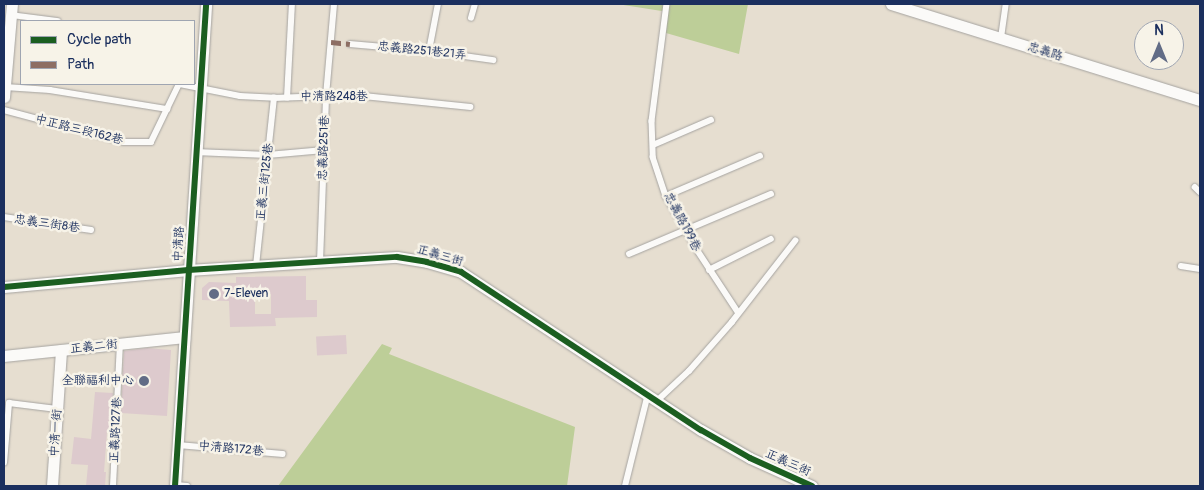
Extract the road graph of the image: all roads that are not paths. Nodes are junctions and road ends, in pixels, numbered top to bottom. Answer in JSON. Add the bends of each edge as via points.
{"nodes":[{"id":1,"x":206,"y":4,"type":"edge"},
{"id":2,"x":292,"y":4,"type":"edge"},
{"id":3,"x":334,"y":4,"type":"edge"},
{"id":4,"x":438,"y":4,"type":"edge"},
{"id":5,"x":475,"y":4,"type":"edge"},
{"id":6,"x":667,"y":4,"type":"edge"},
{"id":7,"x":890,"y":4,"type":"edge"},
{"id":8,"x":1006,"y":4,"type":"edge"},
{"id":9,"x":12,"y":9,"type":"edge"},
{"id":10,"x":472,"y":18,"type":"dead end"},
{"id":11,"x":54,"y":20,"type":"edge"},
{"id":12,"x":1001,"y":38,"type":"junction"},
{"id":13,"x":198,"y":41,"type":"edge"},
{"id":14,"x":6,"y":43,"type":"edge"},
{"id":15,"x":350,"y":44,"type":"dead end"},
{"id":16,"x":429,"y":51,"type":"junction"},
{"id":17,"x":493,"y":60,"type":"dead end"},
{"id":18,"x":179,"y":85,"type":"edge"},
{"id":19,"x":184,"y":85,"type":"edge"},
{"id":20,"x":199,"y":89,"type":"junction"},
{"id":21,"x":4,"y":92,"type":"edge"},
{"id":22,"x":326,"y":96,"type":"junction"},
{"id":23,"x":274,"y":98,"type":"junction"},
{"id":24,"x":287,"y":98,"type":"junction"},
{"id":25,"x":1200,"y":100,"type":"edge"},
{"id":26,"x":470,"y":107,"type":"dead end"},
{"id":27,"x":167,"y":109,"type":"junction"},
{"id":28,"x":4,"y":110,"type":"edge"},
{"id":29,"x":711,"y":120,"type":"dead end"},
{"id":30,"x":653,"y":145,"type":"junction"},
{"id":31,"x":324,"y":150,"type":"junction"},
{"id":32,"x":195,"y":152,"type":"junction"},
{"id":33,"x":268,"y":155,"type":"junction"},
{"id":34,"x":760,"y":156,"type":"dead end"},
{"id":35,"x":1195,"y":187,"type":"dead end"},
{"id":36,"x":1200,"y":192,"type":"edge"},
{"id":37,"x":771,"y":194,"type":"dead end"},
{"id":38,"x":666,"y":196,"type":"junction"},
{"id":39,"x":4,"y":217,"type":"edge"},
{"id":40,"x":686,"y":229,"type":"junction"},
{"id":41,"x":91,"y":230,"type":"dead end"},
{"id":42,"x":771,"y":239,"type":"dead end"},
{"id":43,"x":795,"y":241,"type":"dead end"},
{"id":44,"x":629,"y":254,"type":"dead end"},
{"id":45,"x":320,"y":262,"type":"junction"},
{"id":46,"x":256,"y":266,"type":"junction"},
{"id":47,"x":1181,"y":266,"type":"dead end"},
{"id":48,"x":1200,"y":269,"type":"edge"},
{"id":49,"x":188,"y":270,"type":"junction"},
{"id":50,"x":709,"y":270,"type":"junction"},
{"id":51,"x":4,"y":287,"type":"edge"},
{"id":52,"x":738,"y":312,"type":"junction"},
{"id":53,"x":184,"y":337,"type":"junction"},
{"id":54,"x":120,"y":344,"type":"junction"},
{"id":55,"x":61,"y":350,"type":"junction"},
{"id":56,"x":4,"y":356,"type":"edge"},
{"id":57,"x":653,"y":397,"type":"junction"},
{"id":58,"x":57,"y":409,"type":"junction"},
{"id":59,"x":178,"y":445,"type":"junction"},
{"id":60,"x":283,"y":454,"type":"dead end"},
{"id":61,"x":4,"y":463,"type":"edge"},
{"id":62,"x":52,"y":486,"type":"edge"},
{"id":63,"x":113,"y":486,"type":"edge"},
{"id":64,"x":179,"y":486,"type":"edge"},
{"id":65,"x":625,"y":486,"type":"edge"},
{"id":66,"x":812,"y":486,"type":"edge"}],
"edges":[{"from":1,"to":13,"type":"street","name":"中清路"},
{"from":2,"to":24,"type":"lane"},
{"from":3,"to":22,"type":"lane","name":"忠義路251巷"},
{"from":4,"to":16,"type":"lane"},
{"from":5,"to":10,"type":"lane"},
{"from":6,"to":30,"type":"lane","name":"忠義路199巷","via":[[652,121]]},
{"from":7,"to":12,"type":"street","name":"忠義路"},
{"from":8,"to":12,"type":"lane"},
{"from":9,"to":11,"type":"lane"},
{"from":9,"to":14,"type":"street"},
{"from":12,"to":25,"type":"street","name":"忠義路"},
{"from":13,"to":20,"type":"street","name":"中清路"},
{"from":14,"to":21,"type":"street"},
{"from":15,"to":16,"type":"lane","name":"忠義路251巷21弄"},
{"from":16,"to":17,"type":"lane","name":"忠義路251巷21弄"},
{"from":18,"to":27,"type":"lane","name":"中正路三段162巷"},
{"from":19,"to":20,"type":"lane","name":"中正路三段162巷"},
{"from":20,"to":23,"type":"lane","name":"中清路248巷"},
{"from":20,"to":32,"type":"street","name":"中清路"},
{"from":21,"to":27,"type":"lane","via":[[50,90]]},
{"from":22,"to":24,"type":"lane","name":"中清路248巷"},
{"from":22,"to":26,"type":"lane","name":"中清路248巷","via":[[400,99]]},
{"from":22,"to":31,"type":"lane","name":"忠義路251巷"},
{"from":23,"to":24,"type":"lane","name":"中清路248巷"},
{"from":23,"to":33,"type":"lane","name":"正義三街125巷"},
{"from":27,"to":28,"type":"lane","name":"中正路三段162巷","via":[[151,142],[124,142]]},
{"from":29,"to":30,"type":"lane"},
{"from":30,"to":38,"type":"lane","name":"忠義路199巷","via":[[653,157]]},
{"from":31,"to":33,"type":"lane"},
{"from":31,"to":45,"type":"lane","name":"忠義路251巷"},
{"from":32,"to":33,"type":"lane"},
{"from":32,"to":49,"type":"street","name":"中清路"},
{"from":33,"to":46,"type":"lane","name":"正義三街125巷"},
{"from":34,"to":38,"type":"lane"},
{"from":35,"to":36,"type":"lane"},
{"from":37,"to":40,"type":"lane"},
{"from":38,"to":40,"type":"lane","name":"忠義路199巷"},
{"from":39,"to":41,"type":"lane","name":"忠義三街8巷"},
{"from":40,"to":44,"type":"lane"},
{"from":40,"to":50,"type":"lane","name":"忠義路199巷"},
{"from":42,"to":50,"type":"lane"},
{"from":43,"to":52,"type":"lane"},
{"from":45,"to":46,"type":"street","name":"正義三街"},
{"from":45,"to":57,"type":"street","name":"正義三街","via":[[397,256],[461,272]]},
{"from":46,"to":49,"type":"street","name":"正義三街"},
{"from":47,"to":48,"type":"lane"},
{"from":49,"to":51,"type":"street","name":"正義三街"},
{"from":49,"to":53,"type":"street","name":"中清路"},
{"from":50,"to":52,"type":"lane","name":"忠義路199巷"},
{"from":52,"to":57,"type":"lane","via":[[689,371]]},
{"from":53,"to":54,"type":"street","name":"正義二街"},
{"from":53,"to":59,"type":"street","name":"中清路"},
{"from":54,"to":55,"type":"street","name":"正義二街"},
{"from":54,"to":63,"type":"lane","name":"正義路127巷"},
{"from":55,"to":56,"type":"street","name":"正義二街"},
{"from":55,"to":58,"type":"street","name":"中清一街"},
{"from":57,"to":65,"type":"lane"},
{"from":57,"to":66,"type":"street","name":"正義三街","via":[[750,458]]},
{"from":58,"to":61,"type":"lane","via":[[9,403]]},
{"from":58,"to":62,"type":"street","name":"中清一街"},
{"from":59,"to":60,"type":"lane","name":"中清路172巷"},
{"from":59,"to":64,"type":"street","name":"中清路"}]}
